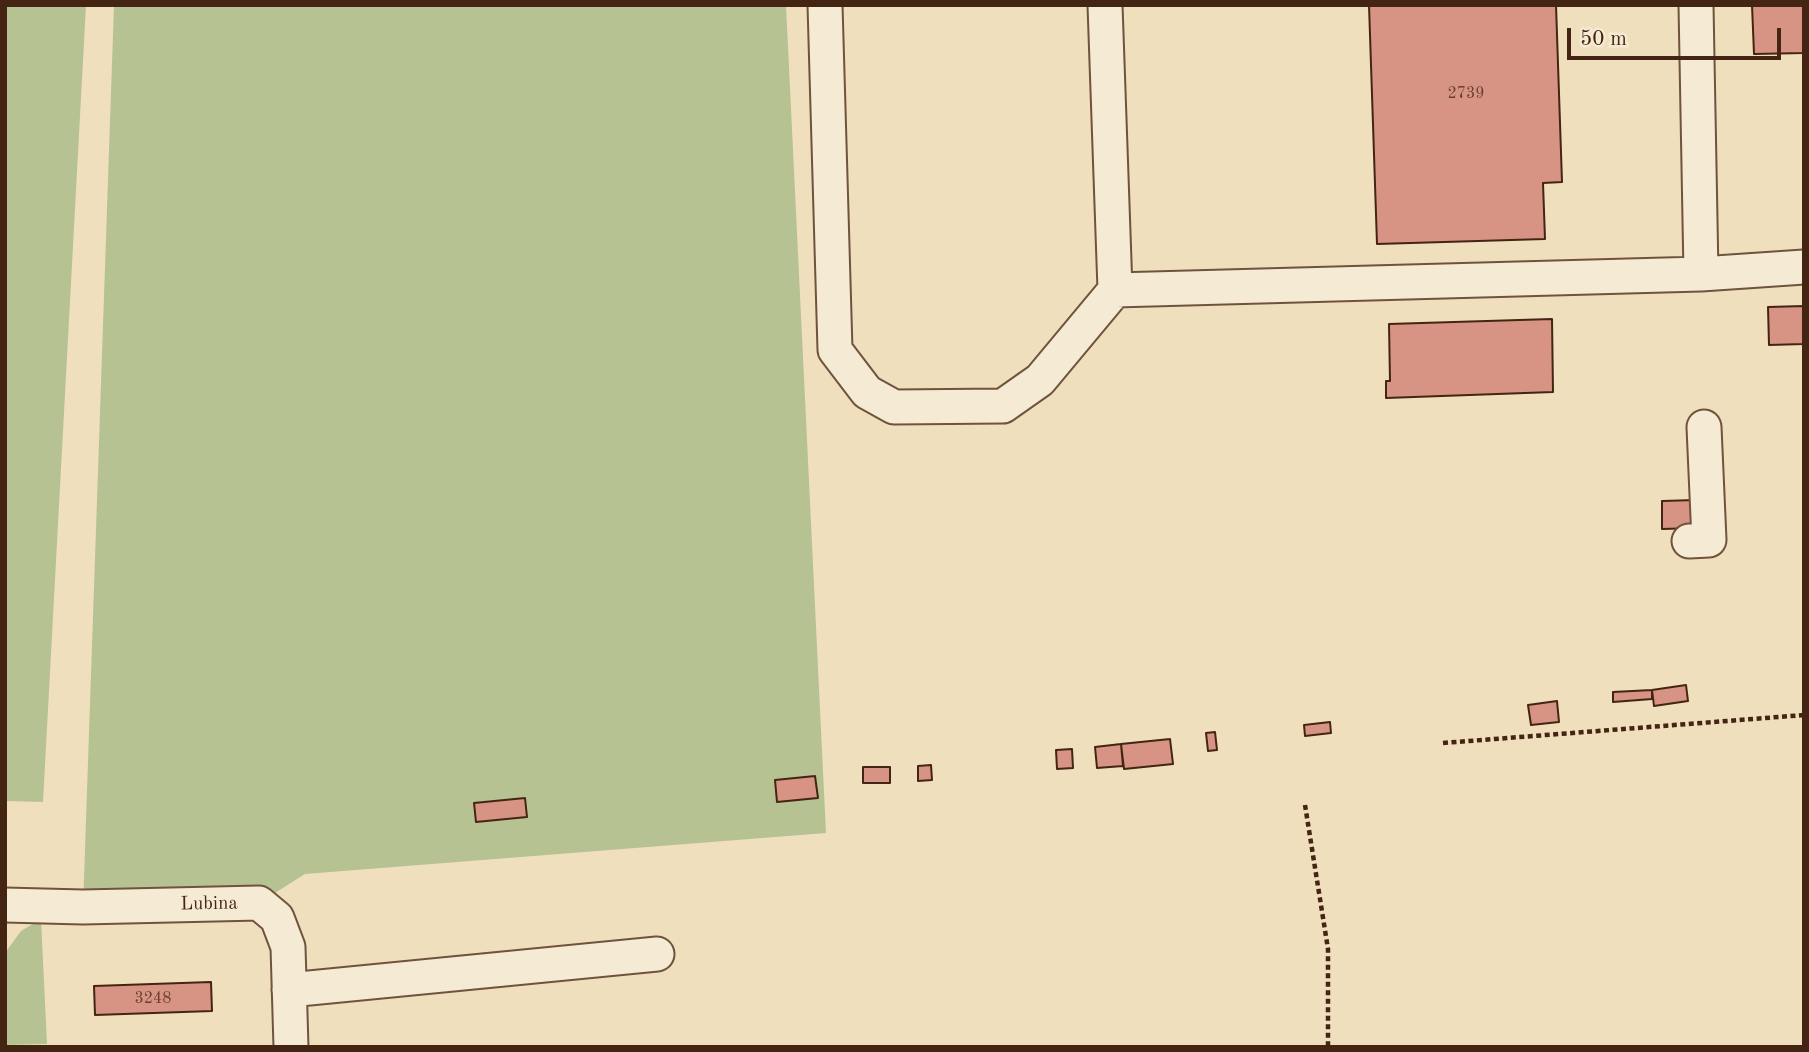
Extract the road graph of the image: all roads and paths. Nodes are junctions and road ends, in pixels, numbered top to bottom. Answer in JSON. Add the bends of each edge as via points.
{"nodes":[{"id":1,"x":825,"y":5,"type":"edge"},
{"id":2,"x":1105,"y":5,"type":"edge"},
{"id":3,"x":1696,"y":5,"type":"edge"},
{"id":4,"x":1804,"y":267,"type":"edge"},
{"id":5,"x":1701,"y":274,"type":"junction"},
{"id":6,"x":1115,"y":290,"type":"junction"},
{"id":7,"x":1704,"y":427,"type":"dead end"},
{"id":8,"x":1689,"y":541,"type":"dead end"},
{"id":9,"x":1804,"y":715,"type":"edge"},
{"id":10,"x":1443,"y":743,"type":"dead end"},
{"id":11,"x":1305,"y":804,"type":"dead end"},
{"id":12,"x":5,"y":905,"type":"edge"},
{"id":13,"x":657,"y":954,"type":"dead end"},
{"id":14,"x":289,"y":990,"type":"junction"},
{"id":15,"x":291,"y":1047,"type":"edge"},
{"id":16,"x":1328,"y":1047,"type":"edge"}],
"edges":[{"from":1,"to":6,"type":"street","via":[[835,350],[867,391],[894,407],[1003,406],[1040,380]]},
{"from":2,"to":6,"type":"street"},
{"from":3,"to":5,"type":"street"},
{"from":4,"to":5,"type":"street"},
{"from":5,"to":6,"type":"street"},
{"from":7,"to":8,"type":"street","via":[[1709,540]]},
{"from":9,"to":10,"type":"path"},
{"from":11,"to":16,"type":"path","via":[[1328,949]]},
{"from":12,"to":14,"type":"street","name":"Lubina","via":[[259,903],[277,918],[284,932]]},
{"from":13,"to":14,"type":"street"},
{"from":14,"to":15,"type":"street","name":"Lubina"}]}
